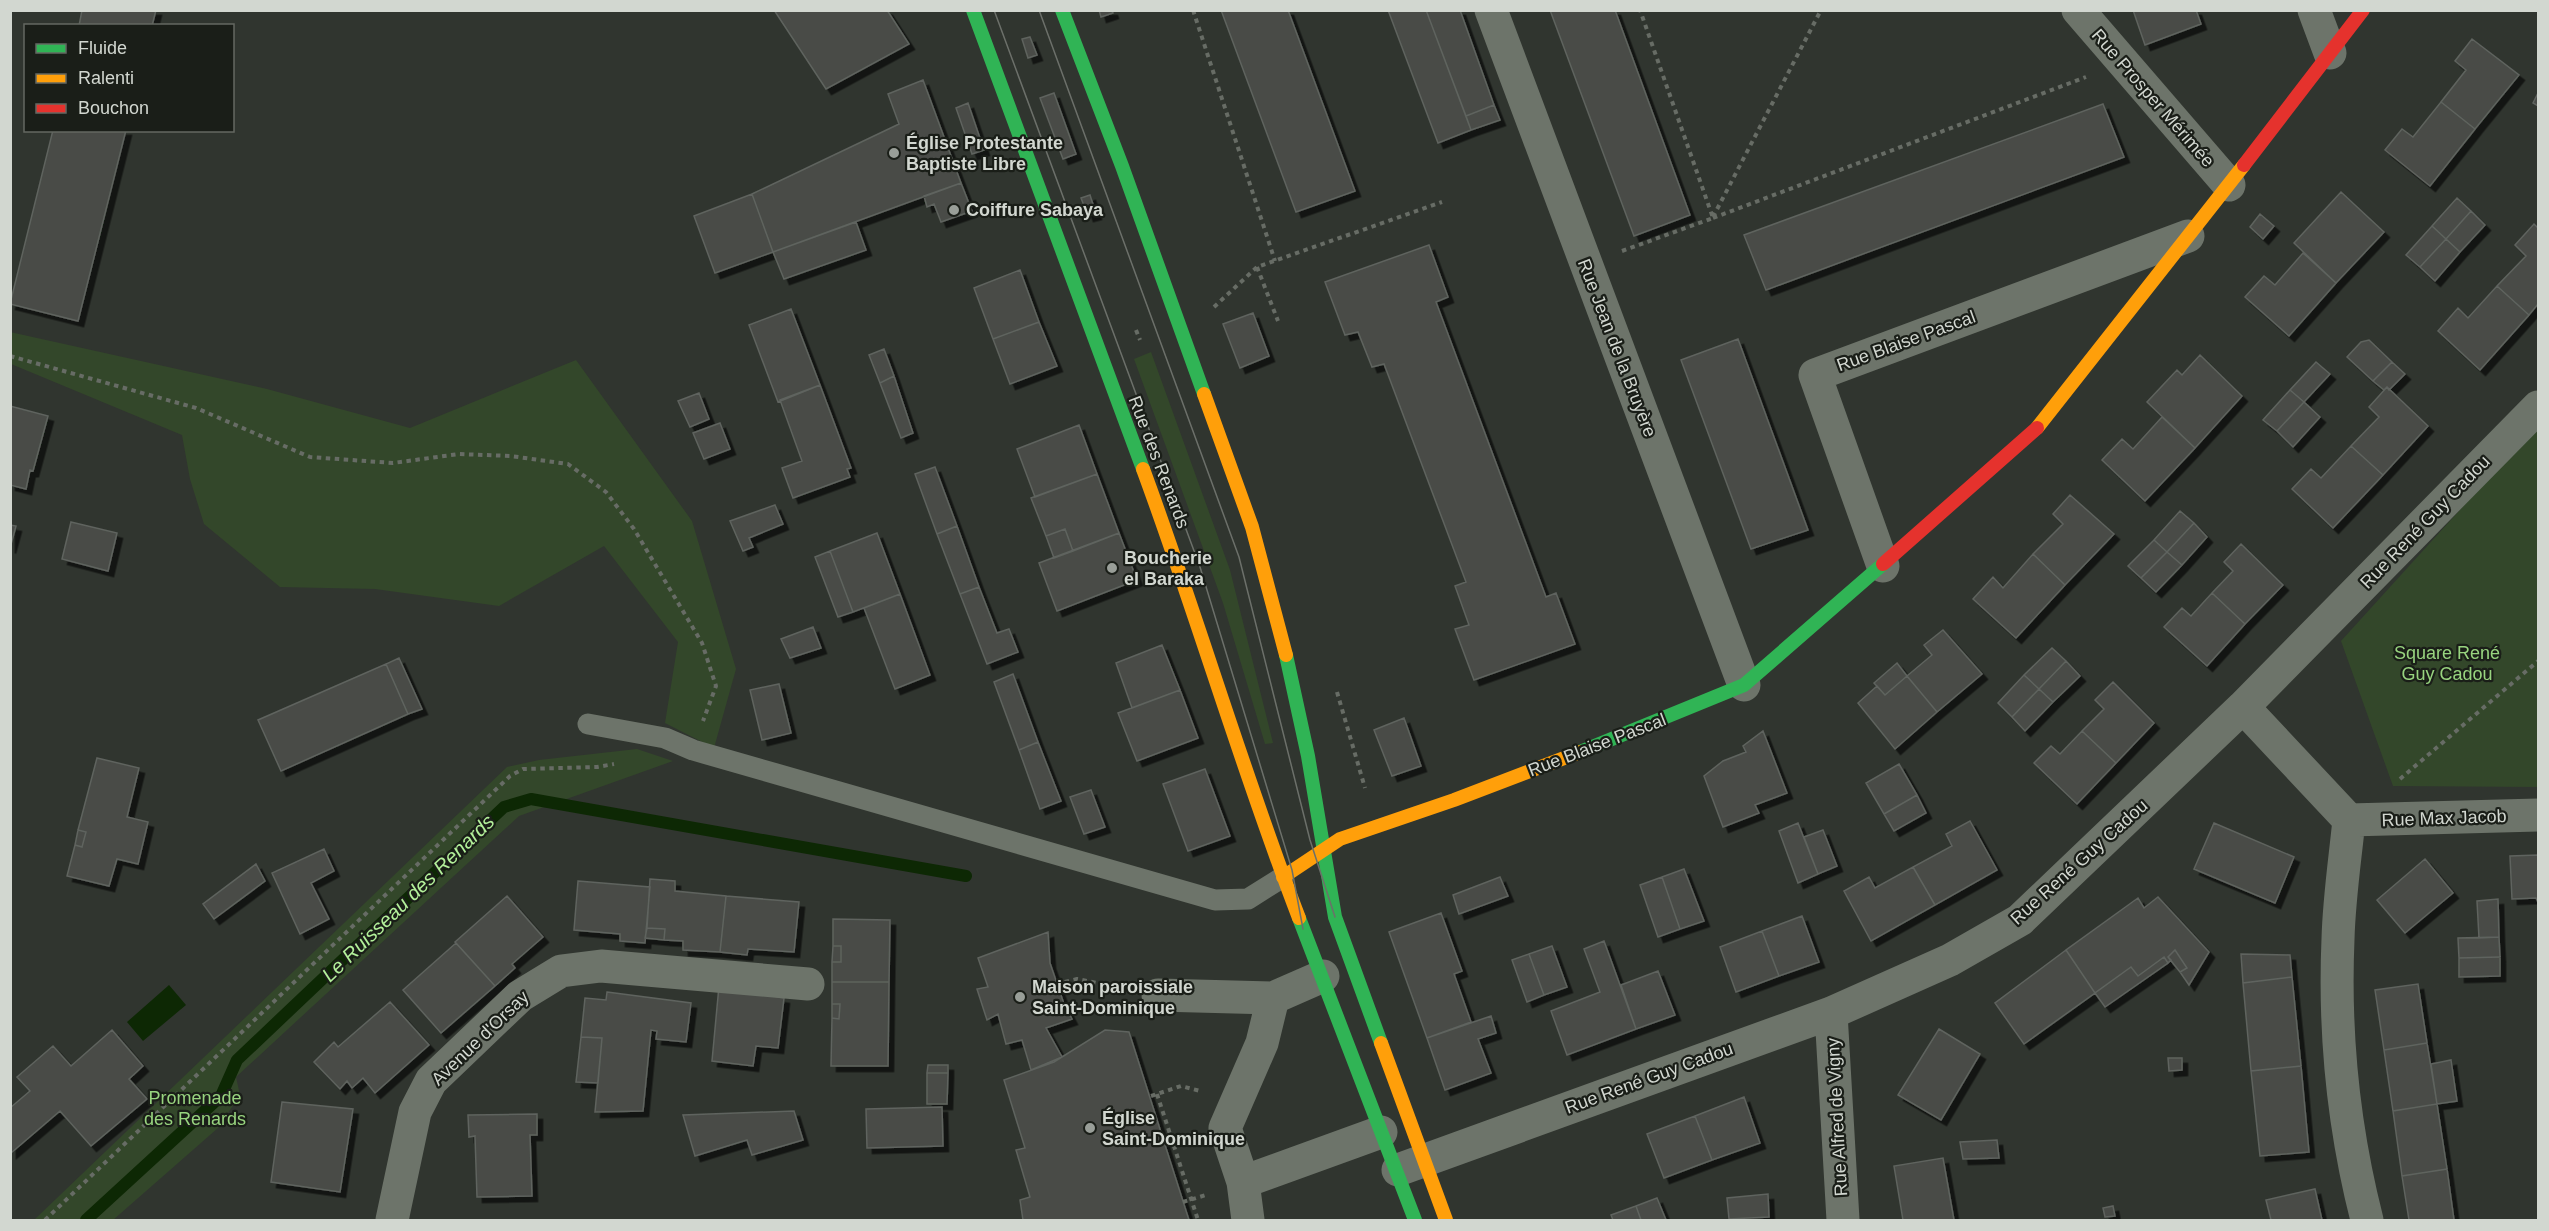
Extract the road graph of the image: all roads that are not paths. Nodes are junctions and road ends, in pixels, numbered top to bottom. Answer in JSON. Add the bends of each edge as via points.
{"nodes":[{"id":1,"x":973,"y":10,"type":"edge"},
{"id":2,"x":1062,"y":10,"type":"edge"},
{"id":3,"x":1491,"y":10,"type":"edge"},
{"id":4,"x":2078,"y":10,"type":"edge"},
{"id":5,"x":2314,"y":10,"type":"edge"},
{"id":6,"x":2363,"y":10,"type":"edge"},
{"id":7,"x":2330,"y":53,"type":"junction"},
{"id":8,"x":2229,"y":186,"type":"junction"},
{"id":9,"x":2187,"y":236,"type":"junction"},
{"id":10,"x":2538,"y":407,"type":"edge"},
{"id":11,"x":1883,"y":566,"type":"junction"},
{"id":12,"x":1744,"y":685,"type":"junction"},
{"id":13,"x":2243,"y":707,"type":"junction"},
{"id":14,"x":588,"y":724,"type":"dead end"},
{"id":15,"x":2538,"y":815,"type":"edge"},
{"id":16,"x":2349,"y":820,"type":"junction"},
{"id":17,"x":1325,"y":849,"type":"junction"},
{"id":18,"x":1283,"y":877,"type":"junction"},
{"id":19,"x":1323,"y":976,"type":"junction"},
{"id":20,"x":808,"y":984,"type":"dead end"},
{"id":21,"x":1158,"y":995,"type":"road end"},
{"id":22,"x":1273,"y":998,"type":"junction"},
{"id":23,"x":1831,"y":1013,"type":"junction"},
{"id":24,"x":1381,"y":1132,"type":"junction"},
{"id":25,"x":1410,"y":1166,"type":"junction"},
{"id":26,"x":1243,"y":1182,"type":"junction"},
{"id":27,"x":392,"y":1221,"type":"edge"},
{"id":28,"x":1248,"y":1221,"type":"edge"},
{"id":29,"x":1415,"y":1221,"type":"edge"},
{"id":30,"x":1446,"y":1221,"type":"edge"},
{"id":31,"x":1843,"y":1221,"type":"edge"},
{"id":32,"x":2367,"y":1221,"type":"edge"}],
"edges":[{"from":1,"to":18,"type":"street","name":"Rue des Renards","via":[[1181,573]]},
{"from":2,"to":17,"type":"street","via":[[1252,527],[1281,634]]},
{"from":3,"to":12,"type":"street","name":"Rue Jean de la Bruyère"},
{"from":4,"to":8,"type":"street","name":"Rue Prosper Mérimée"},
{"from":5,"to":7,"type":"street"},
{"from":6,"to":7,"type":"street","name":"Rue Blaise Pascal"},
{"from":7,"to":8,"type":"street","name":"Rue Blaise Pascal"},
{"from":8,"to":9,"type":"street","name":"Rue Blaise Pascal"},
{"from":9,"to":11,"type":"street","name":"Rue Blaise Pascal","via":[[2034,432]]},
{"from":9,"to":11,"type":"street","name":"Rue Blaise Pascal","via":[[1815,375]]},
{"from":10,"to":13,"type":"street","name":"Rue René Guy Cadou"},
{"from":11,"to":12,"type":"street","name":"Rue Blaise Pascal"},
{"from":12,"to":17,"type":"street","name":"Rue Blaise Pascal","via":[[1454,800],[1340,839]]},
{"from":13,"to":16,"type":"street"},
{"from":13,"to":23,"type":"street","name":"Rue René Guy Cadou","via":[[2020,920],[1950,960]]},
{"from":14,"to":18,"type":"lane","via":[[665,738],[693,750],[1215,900],[1248,898]]},
{"from":15,"to":16,"type":"street","name":"Rue Max Jacob"},
{"from":16,"to":32,"type":"street","via":[[2338,939],[2342,1080]]},
{"from":17,"to":18,"type":"street","name":"Rue Blaise Pascal"},
{"from":17,"to":25,"type":"street","via":[[1335,917]]},
{"from":18,"to":19,"type":"street","name":"Rue des Renards"},
{"from":19,"to":22,"type":"street"},
{"from":19,"to":24,"type":"street","name":"Rue des Renards"},
{"from":20,"to":27,"type":"street","name":"Avenue d'Orsay","via":[[601,966],[561,971],[520,996],[431,1081],[416,1112]]},
{"from":21,"to":22,"type":"street"},
{"from":22,"to":26,"type":"street","via":[[1262,1043],[1225,1128]]},
{"from":23,"to":25,"type":"street","name":"Rue René Guy Cadou"},
{"from":23,"to":31,"type":"street","name":"Rue Alfred de Vigny"},
{"from":24,"to":25,"type":"street","name":"Rue des Renards"},
{"from":24,"to":26,"type":"street"},
{"from":25,"to":29,"type":"street"},
{"from":25,"to":30,"type":"street"},
{"from":26,"to":28,"type":"street"}]}
